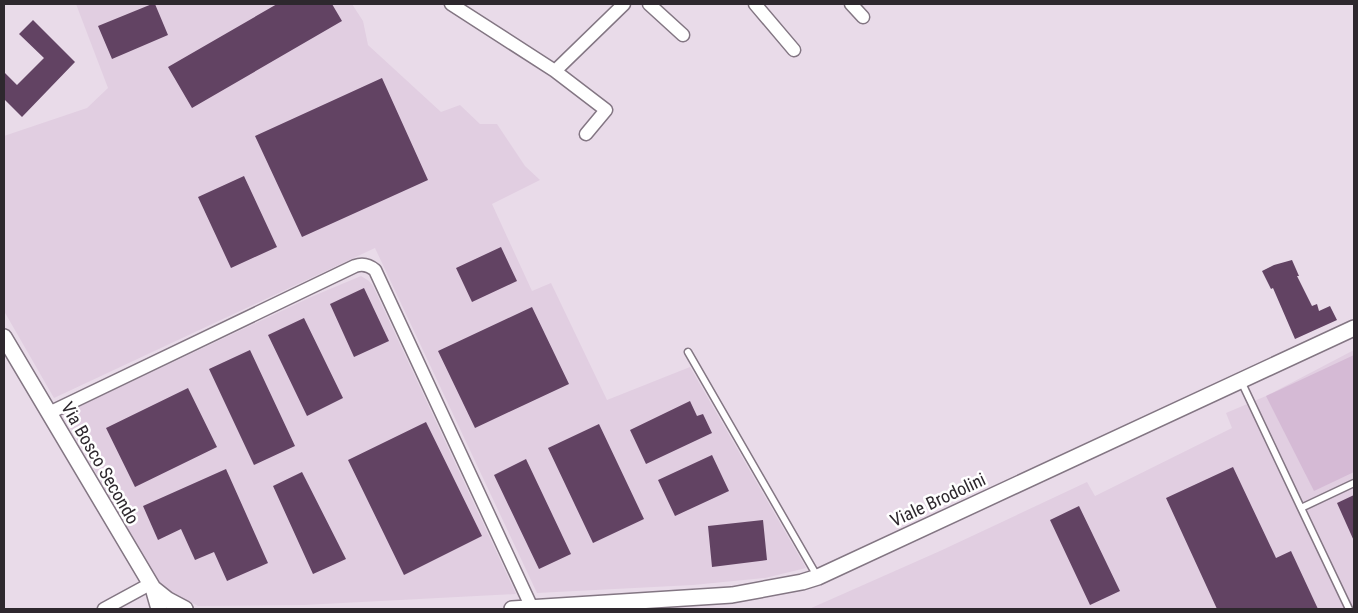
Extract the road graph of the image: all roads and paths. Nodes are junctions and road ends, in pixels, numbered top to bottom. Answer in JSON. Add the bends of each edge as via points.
{"nodes":[{"id":1,"x":451,"y":4,"type":"edge"},
{"id":2,"x":624,"y":4,"type":"edge"},
{"id":3,"x":649,"y":4,"type":"edge"},
{"id":4,"x":755,"y":4,"type":"edge"},
{"id":5,"x":851,"y":4,"type":"edge"},
{"id":6,"x":863,"y":17,"type":"dead end"},
{"id":7,"x":683,"y":36,"type":"dead end"},
{"id":8,"x":794,"y":50,"type":"dead end"},
{"id":9,"x":556,"y":71,"type":"junction"},
{"id":10,"x":586,"y":134,"type":"dead end"},
{"id":11,"x":1354,"y":328,"type":"edge"},
{"id":12,"x":4,"y":337,"type":"edge"},
{"id":13,"x":688,"y":352,"type":"dead end"},
{"id":14,"x":1241,"y":381,"type":"junction"},
{"id":15,"x":49,"y":413,"type":"junction"},
{"id":16,"x":1354,"y":482,"type":"edge"},
{"id":17,"x":1301,"y":508,"type":"junction"},
{"id":18,"x":818,"y":577,"type":"junction"},
{"id":19,"x":151,"y":586,"type":"junction"},
{"id":20,"x":572,"y":607,"type":"edge"},
{"id":21,"x":532,"y":608,"type":"junction"},
{"id":22,"x":104,"y":609,"type":"edge"},
{"id":23,"x":159,"y":609,"type":"edge"},
{"id":24,"x":185,"y":609,"type":"edge"},
{"id":25,"x":512,"y":609,"type":"edge"},
{"id":26,"x":1350,"y":609,"type":"edge"}],
"edges":[{"from":1,"to":9,"type":"street"},
{"from":2,"to":9,"type":"street"},
{"from":3,"to":7,"type":"street"},
{"from":4,"to":8,"type":"street"},
{"from":5,"to":6,"type":"street"},
{"from":9,"to":10,"type":"street","via":[[606,110]]},
{"from":11,"to":14,"type":"street","name":"Viale Brodolini"},
{"from":12,"to":15,"type":"street","name":"Via Bosco Secondo"},
{"from":13,"to":18,"type":"lane"},
{"from":14,"to":17,"type":"lane"},
{"from":14,"to":18,"type":"street","name":"Viale Brodolini"},
{"from":15,"to":19,"type":"street","name":"Via Bosco Secondo"},
{"from":15,"to":21,"type":"street","via":[[355,266],[371,266],[380,279]]},
{"from":16,"to":17,"type":"lane"},
{"from":17,"to":26,"type":"lane"},
{"from":18,"to":20,"type":"street","name":"Viale Brodolini","via":[[732,595]]},
{"from":19,"to":22,"type":"street"},
{"from":19,"to":23,"type":"street","name":"Via Bosco Secondo"},
{"from":19,"to":24,"type":"street"},
{"from":20,"to":21,"type":"street","name":"Viale Brodolini"},
{"from":21,"to":25,"type":"street","name":"Viale Brodolini"}]}
